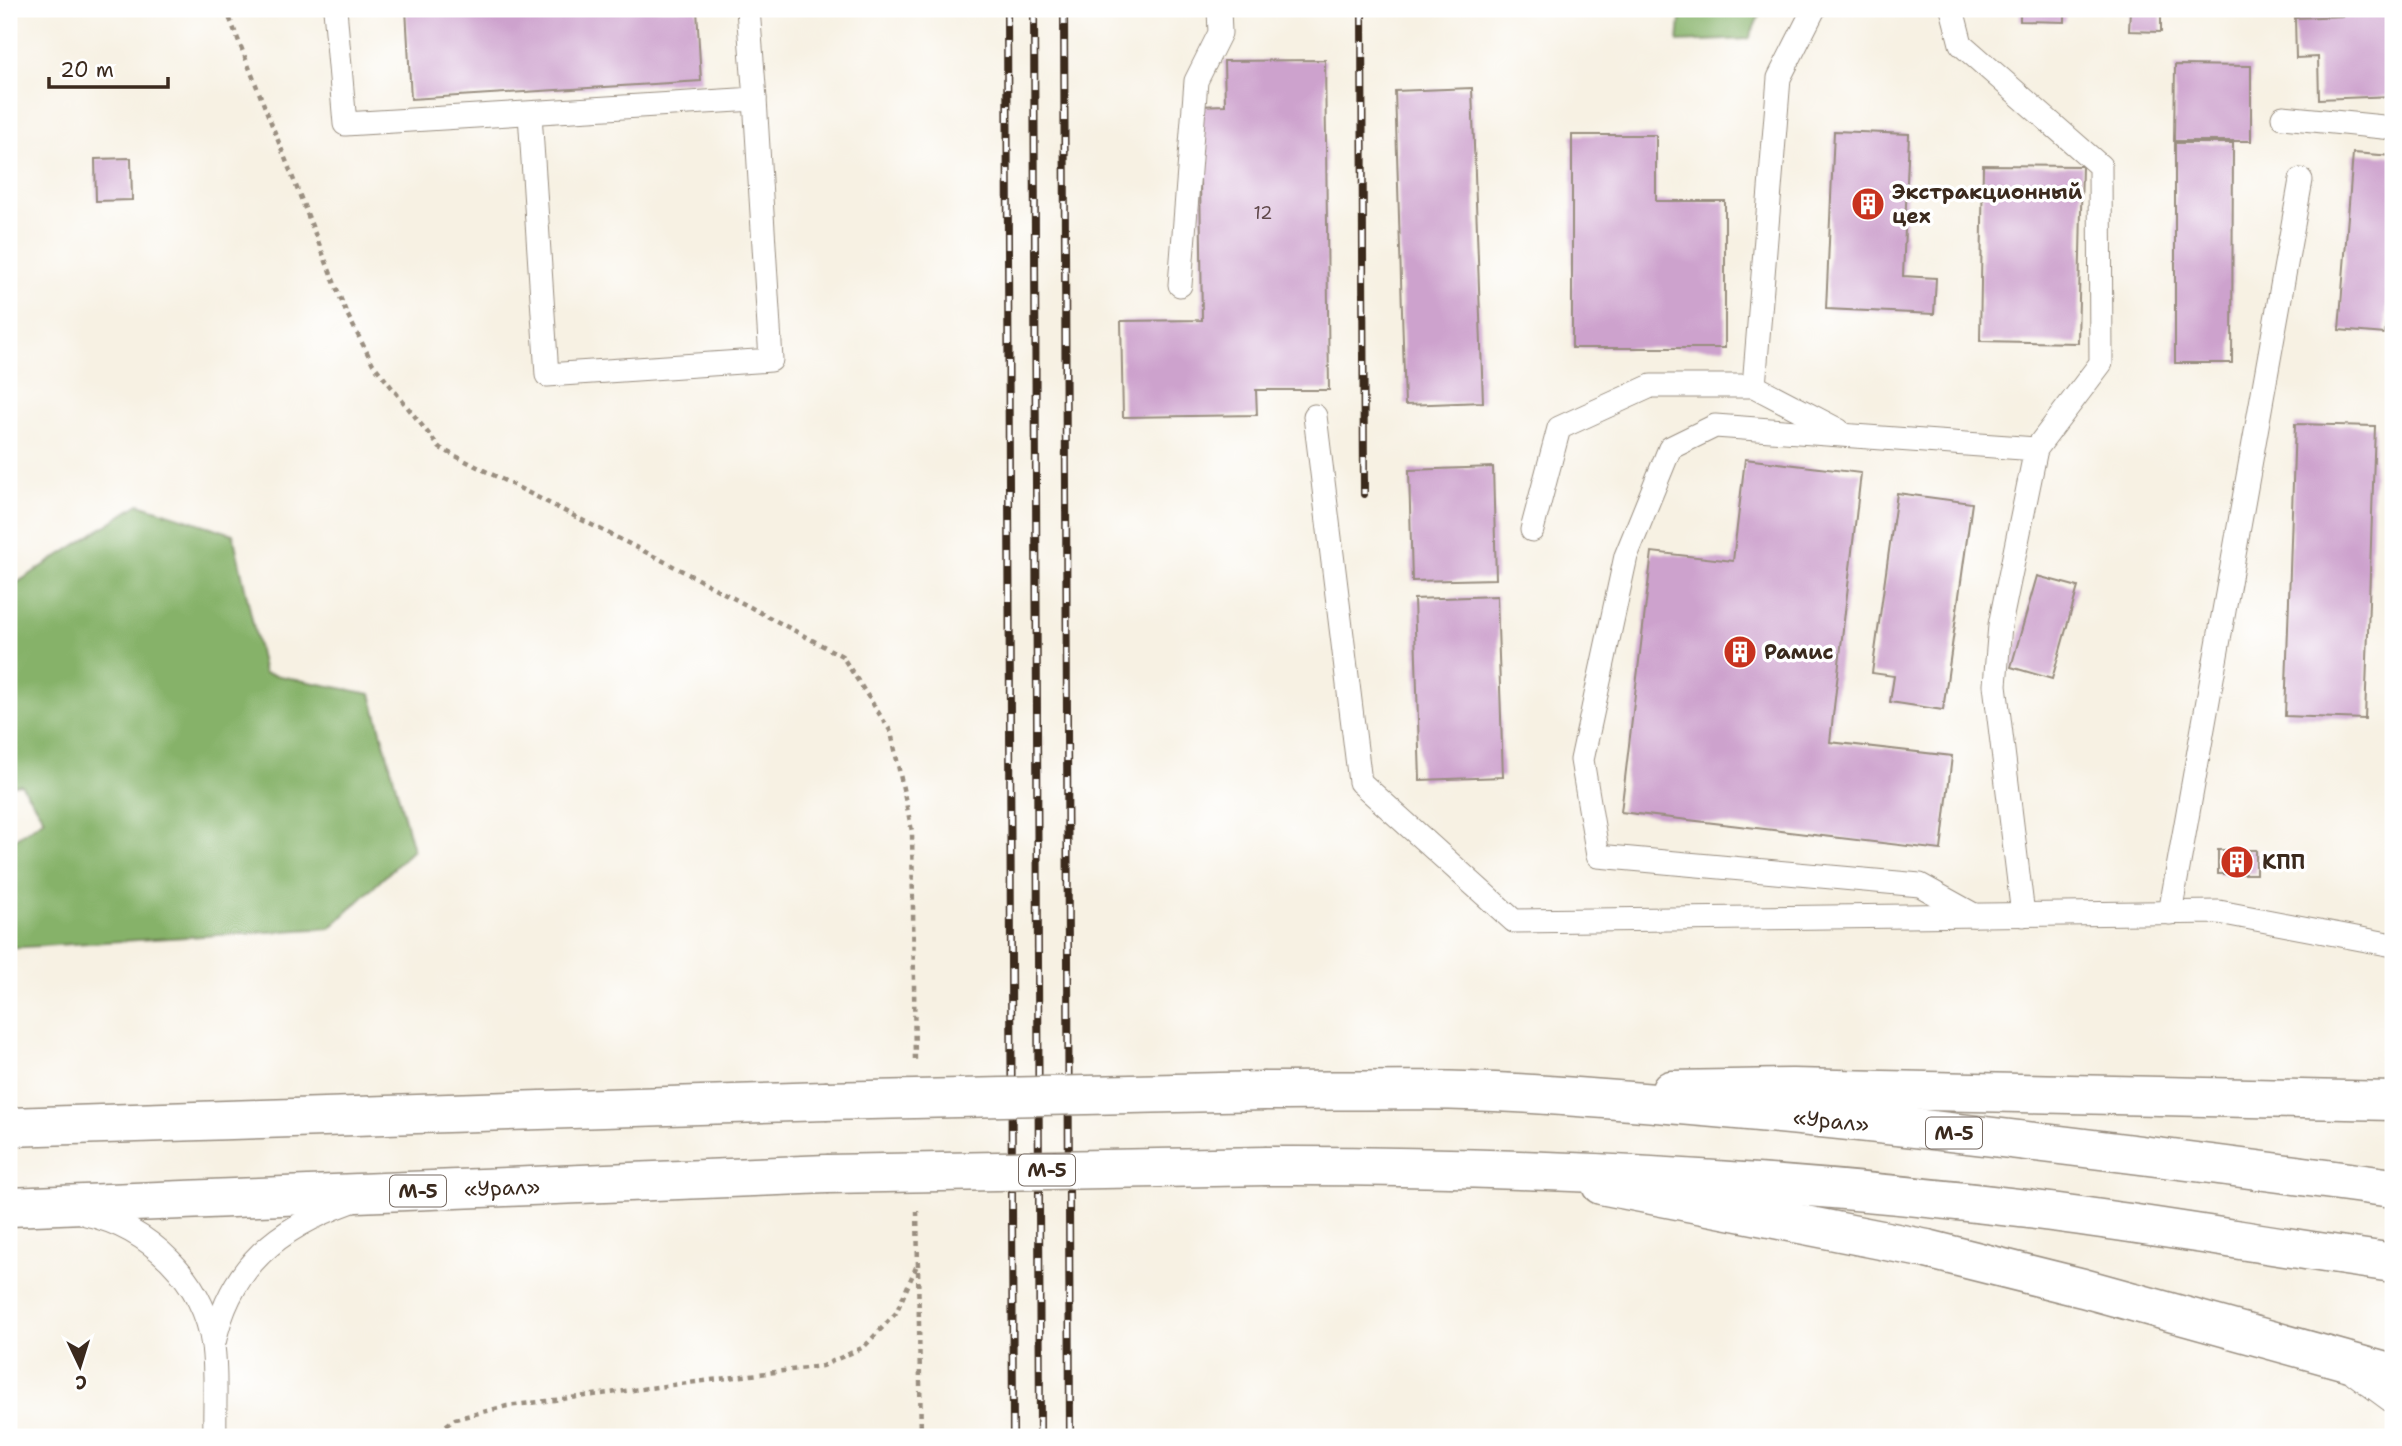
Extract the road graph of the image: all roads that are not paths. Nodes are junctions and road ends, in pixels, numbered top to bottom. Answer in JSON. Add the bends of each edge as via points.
{"nodes":[{"id":1,"x":335,"y":9,"type":"edge"},
{"id":2,"x":748,"y":9,"type":"edge"},
{"id":3,"x":1219,"y":9,"type":"edge"},
{"id":4,"x":1814,"y":9,"type":"edge"},
{"id":5,"x":1952,"y":9,"type":"edge"},
{"id":6,"x":755,"y":99,"type":"junction"},
{"id":7,"x":530,"y":114,"type":"junction"},
{"id":8,"x":2283,"y":117,"type":"dead end"},
{"id":9,"x":2393,"y":128,"type":"edge"},
{"id":10,"x":2301,"y":180,"type":"dead end"},
{"id":11,"x":1180,"y":285,"type":"dead end"},
{"id":12,"x":1754,"y":386,"type":"junction"},
{"id":13,"x":1314,"y":416,"type":"dead end"},
{"id":14,"x":1847,"y":435,"type":"junction"},
{"id":15,"x":2036,"y":449,"type":"junction"},
{"id":16,"x":1532,"y":530,"type":"dead end"},
{"id":17,"x":2170,"y":914,"type":"junction"},
{"id":18,"x":1974,"y":915,"type":"junction"},
{"id":19,"x":2023,"y":915,"type":"junction"},
{"id":20,"x":2393,"y":945,"type":"edge"},
{"id":21,"x":1514,"y":1093,"type":"junction"},
{"id":22,"x":2393,"y":1101,"type":"edge"},
{"id":23,"x":9,"y":1126,"type":"edge"},
{"id":24,"x":1516,"y":1169,"type":"junction"},
{"id":25,"x":2393,"y":1188,"type":"edge"},
{"id":26,"x":376,"y":1193,"type":"junction"},
{"id":27,"x":27,"y":1206,"type":"edge"},
{"id":28,"x":2393,"y":1263,"type":"edge"},
{"id":29,"x":213,"y":1346,"type":"junction"},
{"id":30,"x":2326,"y":1354,"type":"junction"},
{"id":31,"x":2393,"y":1374,"type":"edge"},
{"id":32,"x":2393,"y":1402,"type":"edge"},
{"id":33,"x":215,"y":1437,"type":"edge"}],
"edges":[{"from":1,"to":7,"type":"lane","via":[[345,124]]},
{"from":2,"to":6,"type":"lane"},
{"from":3,"to":11,"type":"lane","via":[[1220,33],[1196,81]]},
{"from":4,"to":12,"type":"lane","via":[[1779,78]]},
{"from":5,"to":15,"type":"lane","via":[[1961,44],[2100,166],[2101,363]]},
{"from":6,"to":7,"type":"lane"},
{"from":6,"to":7,"type":"lane","via":[[771,360],[714,365],[547,375]]},
{"from":8,"to":9,"type":"lane"},
{"from":10,"to":17,"type":"lane"},
{"from":12,"to":14,"type":"lane"},
{"from":12,"to":16,"type":"lane","via":[[1651,386],[1559,428]]},
{"from":13,"to":18,"type":"lane","via":[[1360,782],[1514,921]]},
{"from":14,"to":15,"type":"lane"},
{"from":14,"to":18,"type":"lane","via":[[1715,426],[1670,448],[1626,556],[1582,760],[1598,856],[1920,885]]},
{"from":15,"to":19,"type":"lane","via":[[2000,625],[1996,685]]},
{"from":17,"to":19,"type":"lane"},
{"from":17,"to":20,"type":"lane","via":[[2219,912]]},
{"from":18,"to":19,"type":"lane"},
{"from":21,"to":22,"type":"main road","via":[[1792,1088]]},
{"from":21,"to":23,"type":"main road","name":"«Урал»","number":"М-5","bridge":true,"via":[[1265,1091]]},
{"from":21,"to":25,"type":"main road","name":"«Урал»","number":"М-5","via":[[2031,1141]]},
{"from":24,"to":26,"type":"main road","name":"«Урал»","number":"М-5","bridge":true,"via":[[1267,1166],[827,1174]]},
{"from":24,"to":28,"type":"main road","number":"М-5","via":[[1797,1185],[2029,1209]]},
{"from":24,"to":30,"type":"main road","via":[[1927,1249]]},
{"from":26,"to":27,"type":"main road","name":"«Урал»","number":"М-5"},
{"from":26,"to":29,"type":"lane","via":[[323,1214],[269,1246],[228,1295]]},
{"from":27,"to":29,"type":"lane","via":[[102,1217],[142,1236],[177,1268],[198,1301]]},
{"from":29,"to":33,"type":"lane"},
{"from":30,"to":31,"type":"main road"},
{"from":30,"to":32,"type":"lane"}]}
